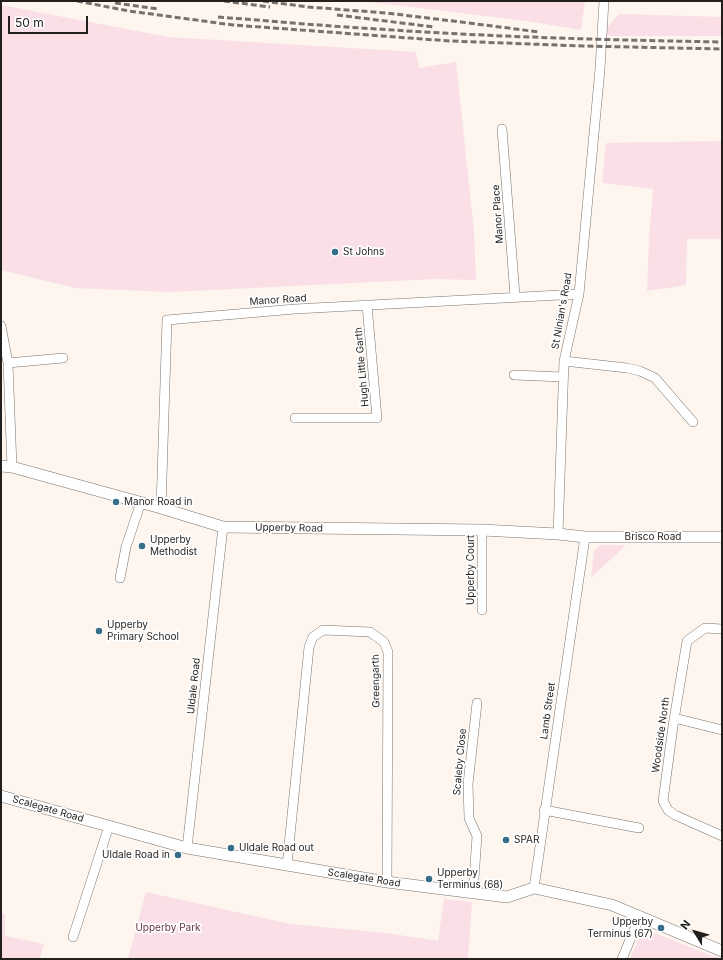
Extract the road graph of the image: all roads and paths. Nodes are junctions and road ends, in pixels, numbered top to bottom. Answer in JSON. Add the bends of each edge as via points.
{"nodes":[{"id":1,"x":604,"y":1,"type":"edge"},
{"id":2,"x":502,"y":129,"type":"dead end"},
{"id":3,"x":578,"y":294,"type":"junction"},
{"id":4,"x":515,"y":296,"type":"junction"},
{"id":5,"x":367,"y":305,"type":"junction"},
{"id":6,"x":1,"y":326,"type":"edge"},
{"id":7,"x":63,"y":358,"type":"dead end"},
{"id":8,"x":564,"y":361,"type":"junction"},
{"id":9,"x":8,"y":362,"type":"junction"},
{"id":10,"x":514,"y":375,"type":"dead end"},
{"id":11,"x":563,"y":377,"type":"junction"},
{"id":12,"x":295,"y":418,"type":"dead end"},
{"id":13,"x":693,"y":422,"type":"dead end"},
{"id":14,"x":7,"y":467,"type":"edge"},
{"id":15,"x":141,"y":502,"type":"junction"},
{"id":16,"x":161,"y":508,"type":"junction"},
{"id":17,"x":223,"y":527,"type":"junction"},
{"id":18,"x":482,"y":530,"type":"junction"},
{"id":19,"x":558,"y":534,"type":"junction"},
{"id":20,"x":585,"y":537,"type":"junction"},
{"id":21,"x":722,"y":537,"type":"edge"},
{"id":22,"x":120,"y":578,"type":"dead end"},
{"id":23,"x":482,"y":610,"type":"dead end"},
{"id":24,"x":722,"y":629,"type":"edge"},
{"id":25,"x":477,"y":703,"type":"dead end"},
{"id":26,"x":674,"y":718,"type":"junction"},
{"id":27,"x":722,"y":730,"type":"edge"},
{"id":28,"x":1,"y":796,"type":"edge"},
{"id":29,"x":544,"y":810,"type":"junction"},
{"id":30,"x":109,"y":826,"type":"junction"},
{"id":31,"x":639,"y":828,"type":"dead end"},
{"id":32,"x":722,"y":836,"type":"edge"},
{"id":33,"x":187,"y":848,"type":"junction"},
{"id":34,"x":287,"y":865,"type":"junction"},
{"id":35,"x":387,"y":882,"type":"junction"},
{"id":36,"x":534,"y":888,"type":"junction"},
{"id":37,"x":473,"y":893,"type":"junction"},
{"id":38,"x":640,"y":916,"type":"junction"},
{"id":39,"x":73,"y":937,"type":"dead end"},
{"id":40,"x":722,"y":951,"type":"edge"},
{"id":41,"x":622,"y":959,"type":"edge"}],
"edges":[{"from":1,"to":3,"type":"street","name":"St Ninian's Road","via":[[600,69]]},
{"from":2,"to":4,"type":"street","name":"Manor Place"},
{"from":3,"to":4,"type":"street","name":"Manor Road"},
{"from":3,"to":8,"type":"street","name":"St Ninian's Road"},
{"from":4,"to":5,"type":"street","name":"Manor Road"},
{"from":5,"to":12,"type":"street","name":"Hugh Little Garth","via":[[378,418]]},
{"from":5,"to":16,"type":"street","name":"Manor Road","via":[[167,320]]},
{"from":6,"to":9,"type":"street"},
{"from":7,"to":9,"type":"street"},
{"from":8,"to":11,"type":"street","name":"St Ninian's Road"},
{"from":8,"to":13,"type":"street","via":[[640,371],[654,378]]},
{"from":9,"to":14,"type":"street"},
{"from":10,"to":11,"type":"street"},
{"from":11,"to":19,"type":"street","name":"St Ninian's Road"},
{"from":14,"to":15,"type":"street","name":"Upperby Road"},
{"from":15,"to":16,"type":"street","name":"Upperby Road"},
{"from":15,"to":22,"type":"street","via":[[126,547]]},
{"from":16,"to":17,"type":"street","name":"Upperby Road"},
{"from":17,"to":18,"type":"street","name":"Upperby Road"},
{"from":17,"to":33,"type":"street","name":"Uldale Road"},
{"from":18,"to":19,"type":"street","name":"Upperby Road"},
{"from":18,"to":23,"type":"street","name":"Upperby Court"},
{"from":19,"to":20,"type":"street","name":"Upperby Road"},
{"from":20,"to":21,"type":"street","name":"Brisco Road"},
{"from":20,"to":29,"type":"street","name":"Lamb Street"},
{"from":24,"to":26,"type":"street","name":"Woodside North","via":[[705,628],[687,641]]},
{"from":25,"to":37,"type":"street","name":"Scaleby Close","via":[[468,784],[469,818],[477,836]]},
{"from":26,"to":27,"type":"street"},
{"from":26,"to":32,"type":"street","name":"Woodside North","via":[[663,801],[668,810],[676,815]]},
{"from":28,"to":30,"type":"street","name":"Scalegate Road"},
{"from":29,"to":31,"type":"street"},
{"from":29,"to":36,"type":"street","name":"Lamb Street"},
{"from":30,"to":33,"type":"street","name":"Scalegate Road"},
{"from":30,"to":39,"type":"street"},
{"from":33,"to":34,"type":"street","name":"Scalegate Road"},
{"from":34,"to":35,"type":"street","name":"Scalegate Road"},
{"from":34,"to":35,"type":"street","name":"Greengarth","via":[[309,647],[313,637],[323,630],[370,632],[384,642],[388,652]]},
{"from":35,"to":37,"type":"street","name":"Scalegate Road"},
{"from":36,"to":37,"type":"street","name":"Scalegate Road","via":[[507,897]]},
{"from":36,"to":38,"type":"street","via":[[612,905]]},
{"from":38,"to":40,"type":"street"},
{"from":38,"to":41,"type":"street"}]}
